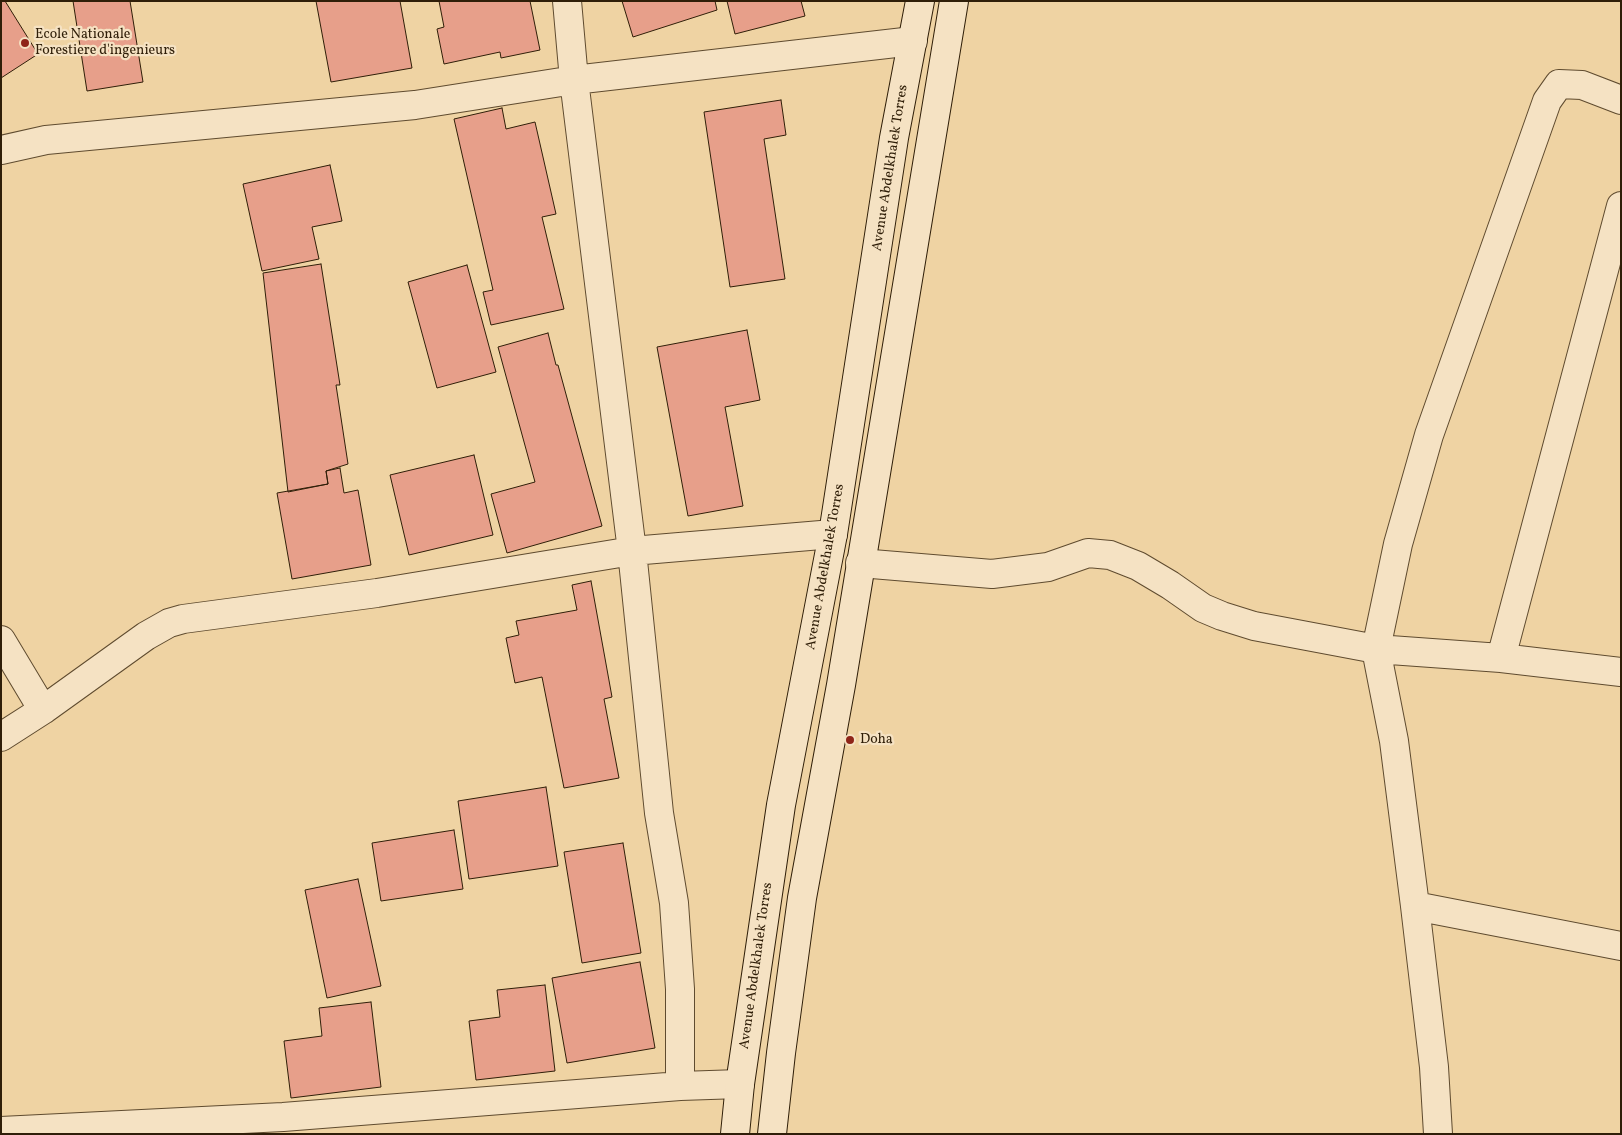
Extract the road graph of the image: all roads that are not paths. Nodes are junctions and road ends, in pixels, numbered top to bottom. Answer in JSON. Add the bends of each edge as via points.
{"nodes":[{"id":1,"x":567,"y":1,"type":"edge"},
{"id":2,"x":920,"y":1,"type":"edge"},
{"id":3,"x":954,"y":1,"type":"edge"},
{"id":4,"x":913,"y":41,"type":"junction"},
{"id":5,"x":574,"y":80,"type":"junction"},
{"id":6,"x":1621,"y":100,"type":"edge"},
{"id":7,"x":1,"y":150,"type":"edge"},
{"id":8,"x":1621,"y":206,"type":"edge"},
{"id":9,"x":833,"y":534,"type":"junction"},
{"id":10,"x":632,"y":551,"type":"junction"},
{"id":11,"x":860,"y":563,"type":"junction"},
{"id":12,"x":1,"y":640,"type":"edge"},
{"id":13,"x":1376,"y":649,"type":"junction"},
{"id":14,"x":1501,"y":658,"type":"junction"},
{"id":15,"x":1621,"y":672,"type":"edge"},
{"id":16,"x":44,"y":710,"type":"junction"},
{"id":17,"x":1,"y":737,"type":"edge"},
{"id":18,"x":1415,"y":906,"type":"junction"},
{"id":19,"x":1621,"y":946,"type":"edge"},
{"id":20,"x":740,"y":1084,"type":"junction"},
{"id":21,"x":680,"y":1086,"type":"junction"},
{"id":22,"x":1,"y":1131,"type":"edge"},
{"id":23,"x":735,"y":1134,"type":"edge"},
{"id":24,"x":772,"y":1134,"type":"edge"},
{"id":25,"x":1438,"y":1134,"type":"edge"}],
"edges":[{"from":1,"to":5,"type":"street"},
{"from":2,"to":4,"type":"street","name":"Avenue Abdelkhalek Torres"},
{"from":3,"to":11,"type":"street"},
{"from":4,"to":5,"type":"street"},
{"from":4,"to":9,"type":"street","name":"Avenue Abdelkhalek Torres","via":[[894,138]]},
{"from":5,"to":7,"type":"street","via":[[415,105],[46,140]]},
{"from":5,"to":10,"type":"street"},
{"from":6,"to":13,"type":"street","via":[[1582,85],[1559,84],[1547,101],[1429,435],[1398,544]]},
{"from":8,"to":14,"type":"street"},
{"from":9,"to":10,"type":"street"},
{"from":9,"to":20,"type":"street","name":"Avenue Abdelkhalek Torres","via":[[780,805]]},
{"from":10,"to":16,"type":"street","via":[[168,623]]},
{"from":10,"to":21,"type":"street","via":[[659,813],[676,918]]},
{"from":11,"to":13,"type":"street","via":[[992,574],[1048,567],[1088,553],[1110,555],[1138,566],[1203,608],[1222,616],[1254,626]]},
{"from":11,"to":24,"type":"street","via":[[802,898]]},
{"from":12,"to":16,"type":"street"},
{"from":13,"to":14,"type":"street"},
{"from":13,"to":18,"type":"street","via":[[1394,741]]},
{"from":14,"to":15,"type":"street"},
{"from":16,"to":17,"type":"street"},
{"from":18,"to":19,"type":"street"},
{"from":18,"to":25,"type":"street","via":[[1434,1067]]},
{"from":20,"to":21,"type":"street"},
{"from":20,"to":23,"type":"street","name":"Avenue Abdelkhalek Torres"},
{"from":21,"to":22,"type":"street","via":[[283,1117]]}]}
